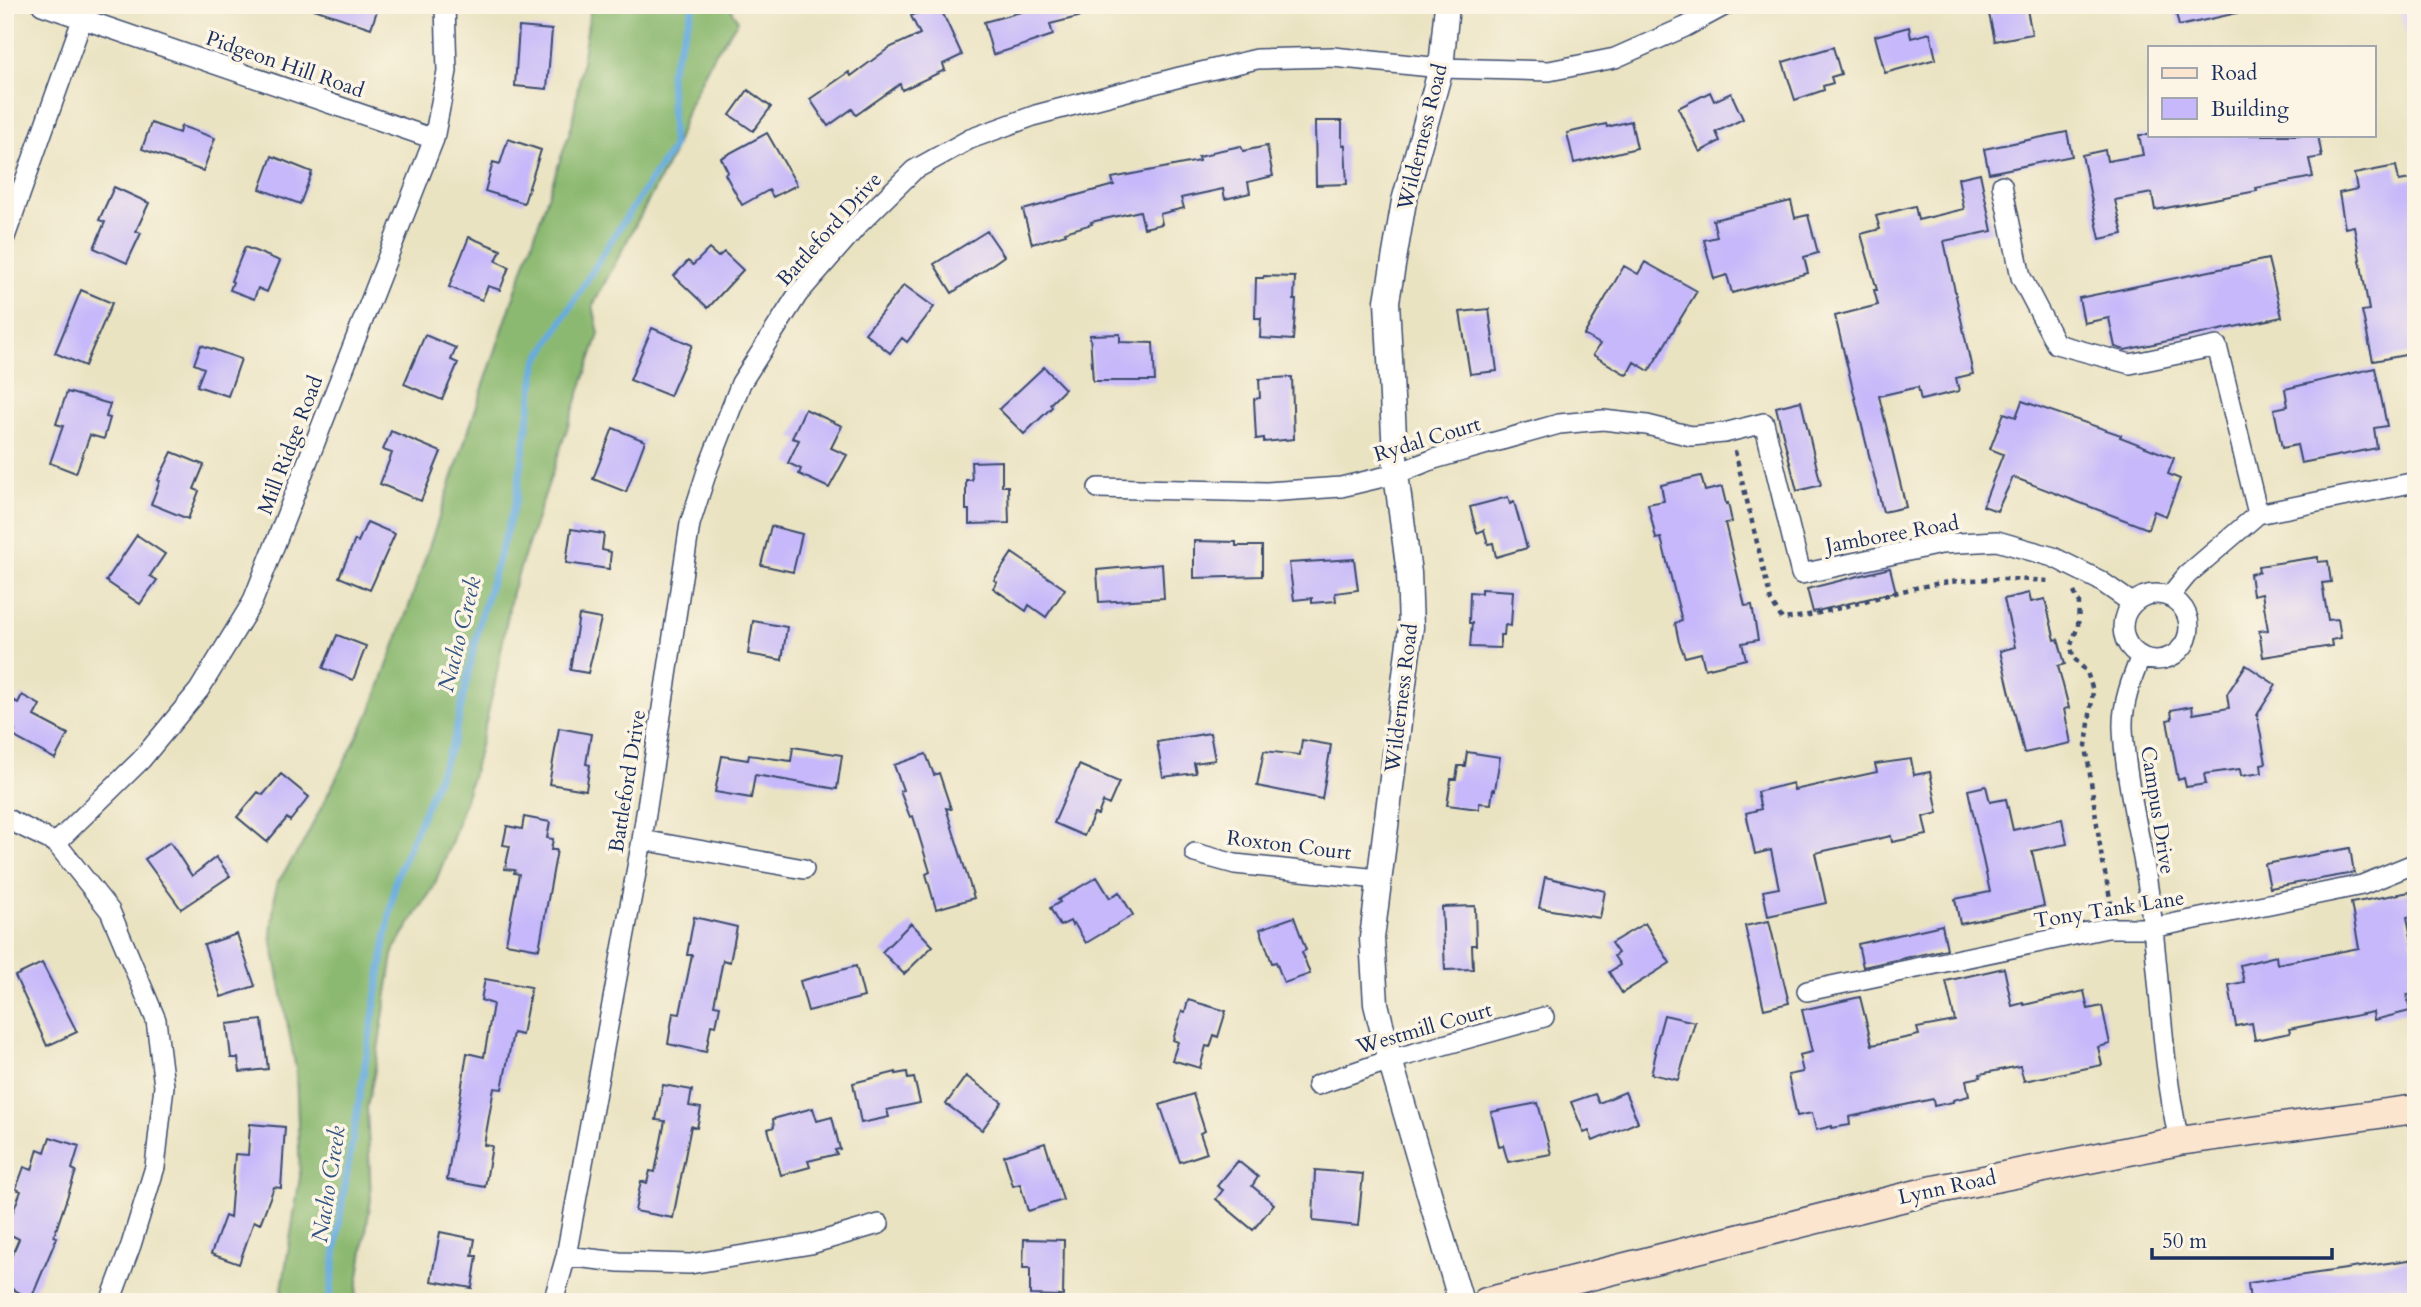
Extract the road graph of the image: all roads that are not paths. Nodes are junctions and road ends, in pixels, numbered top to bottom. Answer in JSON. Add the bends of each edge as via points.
{"nodes":[{"id":1,"x":42,"y":5,"type":"edge"},
{"id":2,"x":445,"y":5,"type":"edge"},
{"id":3,"x":1447,"y":5,"type":"edge"},
{"id":4,"x":1726,"y":5,"type":"edge"},
{"id":5,"x":82,"y":20,"type":"junction"},
{"id":6,"x":1441,"y":68,"type":"junction"},
{"id":7,"x":434,"y":139,"type":"junction"},
{"id":8,"x":2002,"y":185,"type":"dead end"},
{"id":9,"x":5,"y":237,"type":"edge"},
{"id":10,"x":1764,"y":423,"type":"joint"},
{"id":11,"x":1396,"y":474,"type":"junction"},
{"id":12,"x":2416,"y":482,"type":"edge"},
{"id":13,"x":1098,"y":488,"type":"dead end"},
{"id":14,"x":2258,"y":514,"type":"junction"},
{"id":15,"x":2169,"y":597,"type":"junction"},
{"id":16,"x":2132,"y":603,"type":"junction"},
{"id":17,"x":2141,"y":656,"type":"junction"},
{"id":18,"x":5,"y":818,"type":"edge"},
{"id":19,"x":642,"y":840,"type":"junction"},
{"id":20,"x":56,"y":842,"type":"junction"},
{"id":21,"x":1195,"y":853,"type":"dead end"},
{"id":22,"x":2416,"y":863,"type":"edge"},
{"id":23,"x":804,"y":869,"type":"dead end"},
{"id":24,"x":1377,"y":879,"type":"junction"},
{"id":25,"x":2152,"y":928,"type":"junction"},
{"id":26,"x":1807,"y":991,"type":"dead end"},
{"id":27,"x":1544,"y":1017,"type":"dead end"},
{"id":28,"x":1390,"y":1060,"type":"junction"},
{"id":29,"x":1317,"y":1085,"type":"dead end"},
{"id":30,"x":2416,"y":1109,"type":"edge"},
{"id":31,"x":2179,"y":1140,"type":"junction"},
{"id":32,"x":879,"y":1224,"type":"dead end"},
{"id":33,"x":566,"y":1256,"type":"junction"},
{"id":34,"x":110,"y":1302,"type":"edge"},
{"id":35,"x":553,"y":1302,"type":"edge"},
{"id":36,"x":1461,"y":1302,"type":"edge"},
{"id":37,"x":1486,"y":1302,"type":"edge"}],
"edges":[{"from":1,"to":5,"type":"street","name":"Pidgeon Hill Road"},
{"from":2,"to":7,"type":"street","name":"Mill Ridge Road","via":[[447,71]]},
{"from":3,"to":6,"type":"street","name":"Wilderness Road"},
{"from":4,"to":6,"type":"street","name":"Battleford Drive","via":[[1615,58],[1549,71]]},
{"from":5,"to":7,"type":"street","name":"Pidgeon Hill Road"},
{"from":5,"to":9,"type":"street"},
{"from":6,"to":11,"type":"street","name":"Wilderness Road","via":[[1404,201],[1387,301]]},
{"from":6,"to":19,"type":"street","name":"Battleford Drive","via":[[1333,57],[1257,59],[1036,115],[970,139],[914,170],[798,294],[741,383],[690,524]]},
{"from":7,"to":20,"type":"street","name":"Mill Ridge Road","via":[[252,603],[199,690],[141,760]]},
{"from":8,"to":14,"type":"street","via":[[2021,277],[2056,344],[2130,364],[2217,346]]},
{"from":10,"to":11,"type":"street","name":"Rydal Court","via":[[1691,436],[1603,420],[1559,424]]},
{"from":10,"to":16,"type":"street","name":"Jamboree Road","via":[[1801,573],[1941,544],[1997,541],[2053,557]]},
{"from":11,"to":13,"type":"street","name":"Rydal Court","via":[[1341,487],[1267,492]]},
{"from":11,"to":24,"type":"street","name":"Wilderness Road","via":[[1412,627]]},
{"from":12,"to":14,"type":"street"},
{"from":14,"to":15,"type":"street","via":[[2187,575]]},
{"from":15,"to":16,"type":"street","via":[[2151,594]]},
{"from":15,"to":17,"type":"street","via":[[2187,613],[2188,639],[2167,658]]},
{"from":16,"to":17,"type":"street","via":[[2123,624],[2132,649]]},
{"from":17,"to":25,"type":"street","name":"Campus Drive","via":[[2122,725]]},
{"from":18,"to":20,"type":"street"},
{"from":19,"to":23,"type":"street"},
{"from":19,"to":33,"type":"street","name":"Battleford Drive"},
{"from":20,"to":34,"type":"street","via":[[110,911],[156,1020],[164,1086],[155,1167]]},
{"from":21,"to":24,"type":"street","name":"Roxton Court","via":[[1235,864]]},
{"from":22,"to":25,"type":"street","name":"Tony Tank Lane","via":[[2362,885]]},
{"from":24,"to":28,"type":"street","name":"Wilderness Road","via":[[1374,977]]},
{"from":25,"to":26,"type":"street","name":"Tony Tank Lane","via":[[2107,929]]},
{"from":25,"to":31,"type":"street","name":"Campus Drive","via":[[2170,1099]]},
{"from":27,"to":28,"type":"street","name":"Westmill Court"},
{"from":28,"to":29,"type":"street","name":"Westmill Court"},
{"from":28,"to":36,"type":"street","name":"Wilderness Road"},
{"from":30,"to":31,"type":"main road","name":"Lynn Road"},
{"from":31,"to":37,"type":"main road","name":"Lynn Road","via":[[1888,1200]]},
{"from":32,"to":33,"type":"street","via":[[811,1244],[690,1264]]},
{"from":33,"to":35,"type":"street","name":"Battleford Drive"}]}
